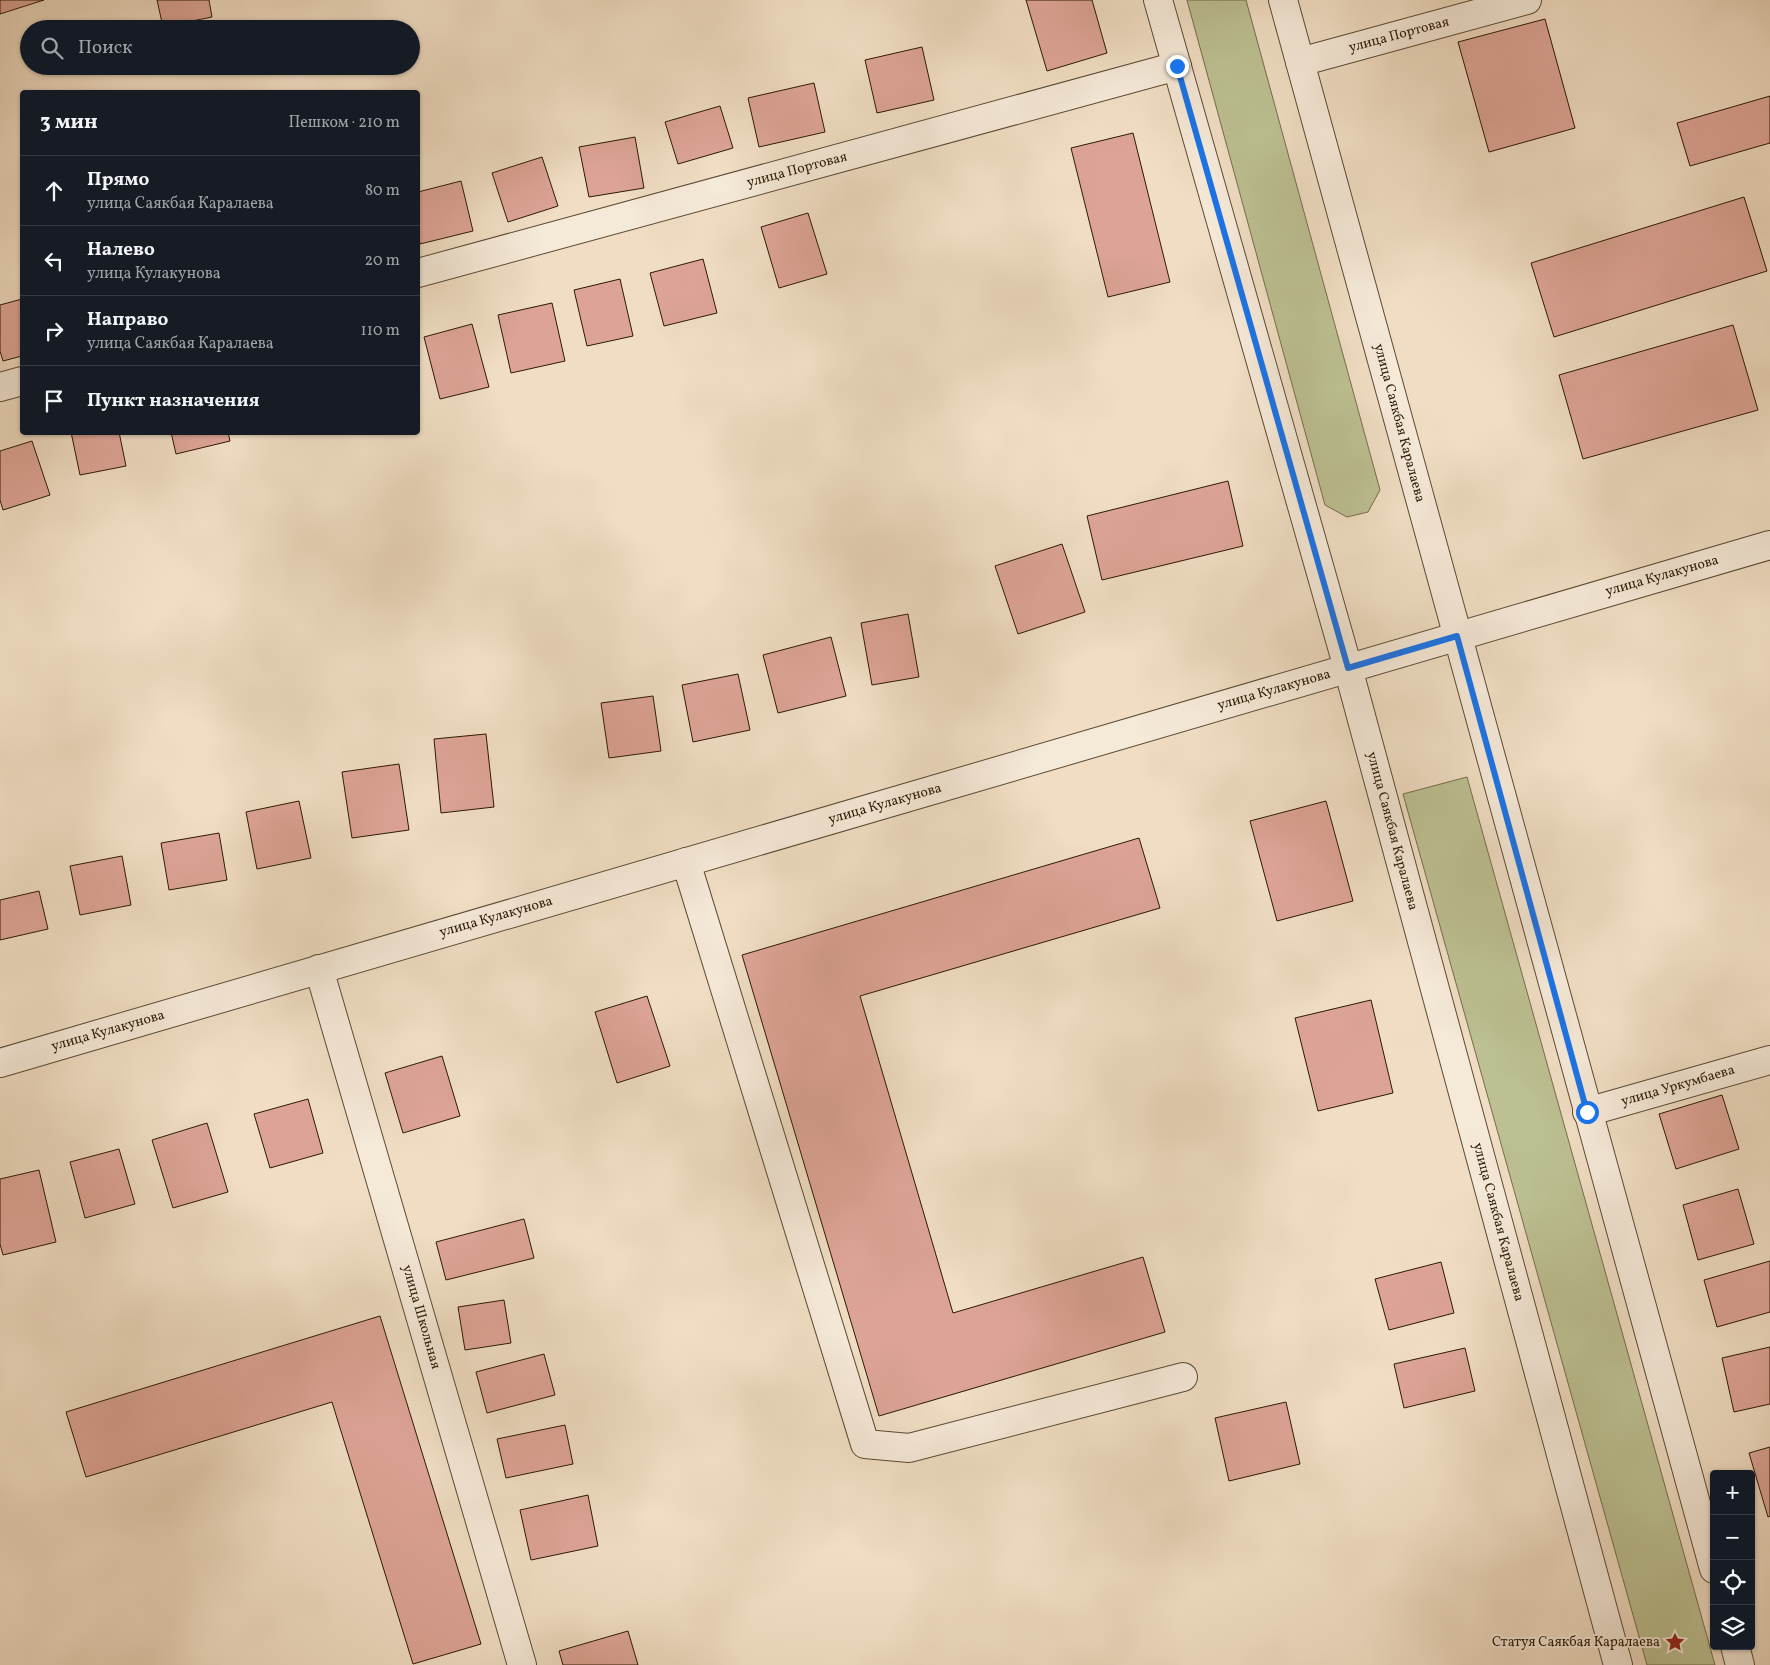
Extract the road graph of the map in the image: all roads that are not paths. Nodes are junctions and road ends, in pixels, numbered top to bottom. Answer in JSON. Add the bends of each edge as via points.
{"nodes":[{"id":1,"x":1158,"y":0,"type":"edge"},
{"id":2,"x":1283,"y":0,"type":"edge"},
{"id":3,"x":1527,"y":0,"type":"edge"},
{"id":4,"x":1300,"y":62,"type":"junction"},
{"id":5,"x":1177,"y":66,"type":"junction"},
{"id":6,"x":420,"y":272,"type":"edge"},
{"id":7,"x":20,"y":381,"type":"edge"},
{"id":8,"x":0,"y":387,"type":"edge"},
{"id":9,"x":1770,"y":544,"type":"edge"},
{"id":10,"x":1457,"y":636,"type":"junction"},
{"id":11,"x":1348,"y":668,"type":"junction"},
{"id":12,"x":686,"y":862,"type":"junction"},
{"id":13,"x":320,"y":969,"type":"junction"},
{"id":14,"x":1770,"y":1060,"type":"edge"},
{"id":15,"x":0,"y":1063,"type":"edge"},
{"id":16,"x":1587,"y":1112,"type":"junction"},
{"id":17,"x":1183,"y":1376,"type":"dead end"},
{"id":18,"x":1711,"y":1560,"type":"edge"},
{"id":19,"x":1736,"y":1650,"type":"edge"},
{"id":20,"x":522,"y":1665,"type":"edge"},
{"id":21,"x":1618,"y":1665,"type":"edge"},
{"id":22,"x":1740,"y":1665,"type":"edge"}],
"edges":[{"from":1,"to":5,"type":"street","name":"улица Саякбая Каралаева"},
{"from":2,"to":4,"type":"street","name":"улица Саякбая Каралаева"},
{"from":3,"to":4,"type":"street","name":"улица Портовая"},
{"from":4,"to":10,"type":"street","name":"улица Саякбая Каралаева"},
{"from":5,"to":6,"type":"street","name":"улица Портовая"},
{"from":5,"to":11,"type":"street","name":"улица Саякбая Каралаева"},
{"from":7,"to":8,"type":"street"},
{"from":9,"to":10,"type":"street","name":"улица Кулакунова"},
{"from":10,"to":11,"type":"street","name":"улица Кулакунова"},
{"from":10,"to":16,"type":"street","name":"улица Саякбая Каралаева"},
{"from":11,"to":12,"type":"street","name":"улица Кулакунова"},
{"from":11,"to":21,"type":"street","name":"улица Саякбая Каралаева"},
{"from":12,"to":13,"type":"street","name":"улица Кулакунова"},
{"from":12,"to":17,"type":"street","via":[[865,1444],[909,1448]]},
{"from":13,"to":15,"type":"street","name":"улица Кулакунова"},
{"from":13,"to":20,"type":"street","name":"улица Школьная"},
{"from":14,"to":16,"type":"street","name":"улица Уркумбаева"},
{"from":16,"to":18,"type":"street","name":"улица Саякбая Каралаева"},
{"from":19,"to":22,"type":"street"}]}
